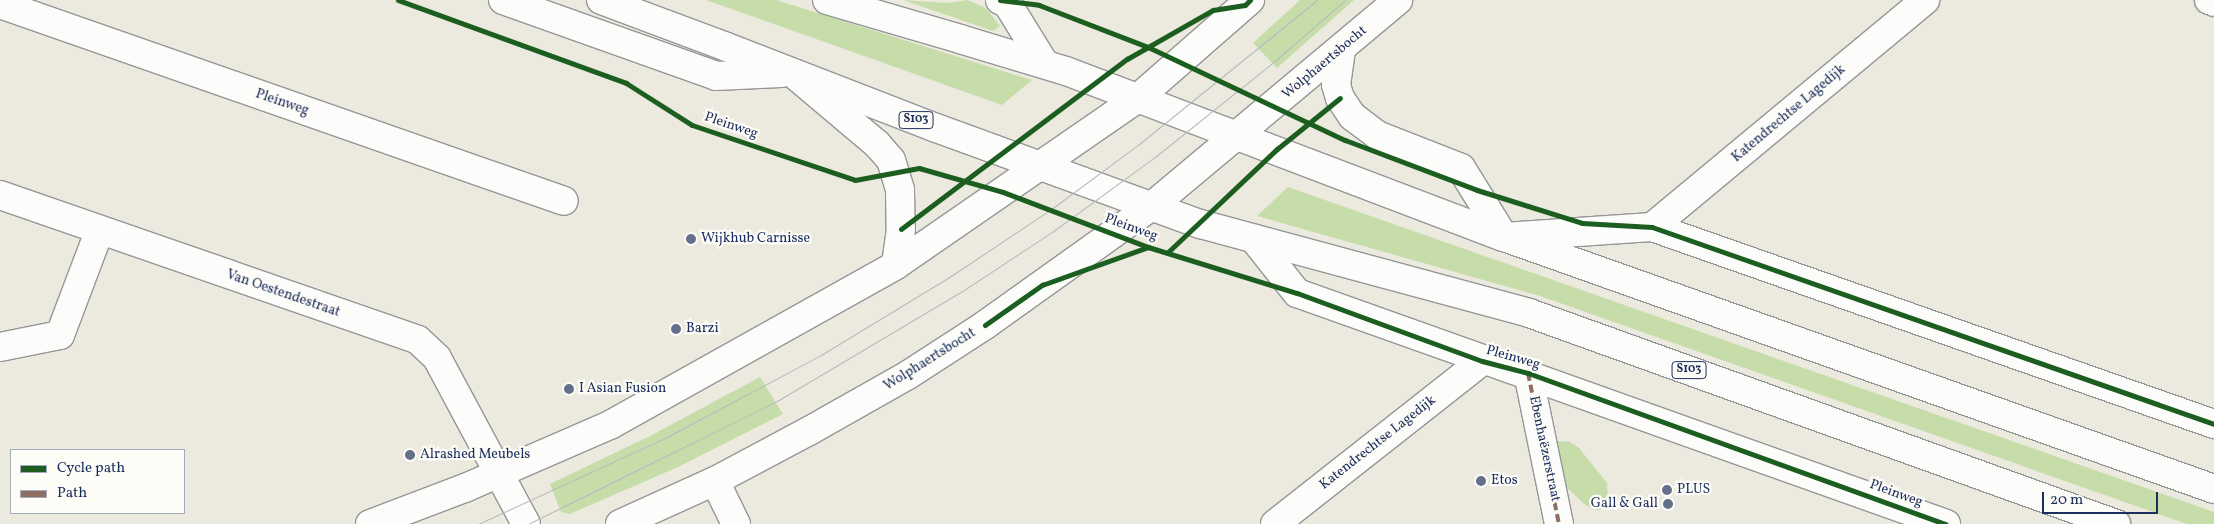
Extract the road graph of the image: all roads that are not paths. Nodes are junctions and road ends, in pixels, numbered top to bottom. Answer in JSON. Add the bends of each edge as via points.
{"nodes":[{"id":1,"x":503,"y":0,"type":"edge"},
{"id":2,"x":601,"y":0,"type":"edge"},
{"id":3,"x":827,"y":0,"type":"edge"},
{"id":4,"x":1000,"y":0,"type":"edge"},
{"id":5,"x":1250,"y":0,"type":"edge"},
{"id":6,"x":1398,"y":0,"type":"edge"},
{"id":7,"x":1925,"y":0,"type":"edge"},
{"id":8,"x":2209,"y":0,"type":"edge"},
{"id":9,"x":2214,"y":2,"type":"edge"},
{"id":10,"x":0,"y":4,"type":"edge"},
{"id":11,"x":1341,"y":50,"type":"junction"},
{"id":12,"x":1044,"y":63,"type":"junction"},
{"id":13,"x":792,"y":72,"type":"junction"},
{"id":14,"x":1138,"y":98,"type":"junction"},
{"id":15,"x":1237,"y":136,"type":"junction"},
{"id":16,"x":1042,"y":166,"type":"junction"},
{"id":17,"x":0,"y":195,"type":"edge"},
{"id":18,"x":564,"y":201,"type":"dead end"},
{"id":19,"x":1152,"y":206,"type":"junction"},
{"id":20,"x":1652,"y":227,"type":"junction"},
{"id":21,"x":99,"y":232,"type":"junction"},
{"id":22,"x":1504,"y":237,"type":"junction"},
{"id":23,"x":1254,"y":239,"type":"junction"},
{"id":24,"x":896,"y":265,"type":"junction"},
{"id":25,"x":0,"y":347,"type":"edge"},
{"id":26,"x":1482,"y":361,"type":"junction"},
{"id":27,"x":1528,"y":373,"type":"junction"},
{"id":28,"x":2214,"y":424,"type":"edge"},
{"id":29,"x":500,"y":474,"type":"junction"},
{"id":30,"x":715,"y":481,"type":"junction"},
{"id":31,"x":2214,"y":490,"type":"edge"},
{"id":32,"x":662,"y":516,"type":"edge"},
{"id":33,"x":370,"y":524,"type":"edge"},
{"id":34,"x":526,"y":524,"type":"edge"},
{"id":35,"x":620,"y":524,"type":"edge"},
{"id":36,"x":736,"y":524,"type":"edge"},
{"id":37,"x":1275,"y":524,"type":"edge"},
{"id":38,"x":1559,"y":524,"type":"edge"},
{"id":39,"x":1946,"y":524,"type":"edge"},
{"id":40,"x":2116,"y":524,"type":"edge"}],
"edges":[{"from":1,"to":13,"type":"main road","name":"Pleinweg","via":[[716,76]]},
{"from":2,"to":13,"type":"main road","name":"Pleinweg","number":"S103"},
{"from":3,"to":12,"type":"main road"},
{"from":4,"to":12,"type":"main road","via":[[1007,2]]},
{"from":5,"to":14,"type":"main road"},
{"from":6,"to":11,"type":"main road","name":"Wolphaertsbocht"},
{"from":7,"to":20,"type":"main road","name":"Katendrechtse Lagedijk"},
{"from":8,"to":9,"type":"main road"},
{"from":10,"to":18,"type":"main road","name":"Pleinweg"},
{"from":11,"to":15,"type":"main road","name":"Wolphaertsbocht"},
{"from":11,"to":22,"type":"main road","via":[[1336,85],[1352,116],[1377,135],[1461,168]]},
{"from":12,"to":14,"type":"main road"},
{"from":13,"to":16,"type":"main road","name":"Pleinweg","number":"S103"},
{"from":13,"to":24,"type":"main road","name":"Pleinweg","via":[[877,144],[891,160],[900,190],[901,229]]},
{"from":14,"to":15,"type":"main road"},
{"from":14,"to":16,"type":"main road"},
{"from":15,"to":19,"type":"main road","name":"Wolphaertsbocht"},
{"from":15,"to":22,"type":"main road"},
{"from":16,"to":19,"type":"main road","name":"Pleinweg","number":"S103"},
{"from":16,"to":24,"type":"main road"},
{"from":17,"to":21,"type":"main road","name":"Van Oestendestraat"},
{"from":19,"to":23,"type":"main road","name":"Pleinweg","number":"S103"},
{"from":19,"to":30,"type":"main road","name":"Wolphaertsbocht","via":[[985,325],[908,375]]},
{"from":20,"to":22,"type":"main road"},
{"from":20,"to":28,"type":"main road"},
{"from":21,"to":25,"type":"main road","via":[[60,335]]},
{"from":21,"to":29,"type":"main road","name":"Van Oestendestraat","via":[[418,340],[437,358]]},
{"from":22,"to":31,"type":"main road"},
{"from":23,"to":26,"type":"main road","name":"Pleinweg","via":[[1297,293]]},
{"from":23,"to":40,"type":"main road","name":"Pleinweg","number":"S103","via":[[1529,313]]},
{"from":24,"to":29,"type":"main road","via":[[642,409]]},
{"from":26,"to":27,"type":"main road","name":"Pleinweg"},
{"from":26,"to":37,"type":"main road","name":"Katendrechtse Lagedijk"},
{"from":27,"to":38,"type":"main road","name":"Ebenhaëzerstraat"},
{"from":27,"to":39,"type":"main road","name":"Pleinweg"},
{"from":29,"to":33,"type":"main road"},
{"from":29,"to":34,"type":"main road"},
{"from":30,"to":32,"type":"main road","name":"Wolphaertsbocht"},
{"from":30,"to":36,"type":"main road"},
{"from":32,"to":35,"type":"main road","name":"Wolphaertsbocht"}]}
